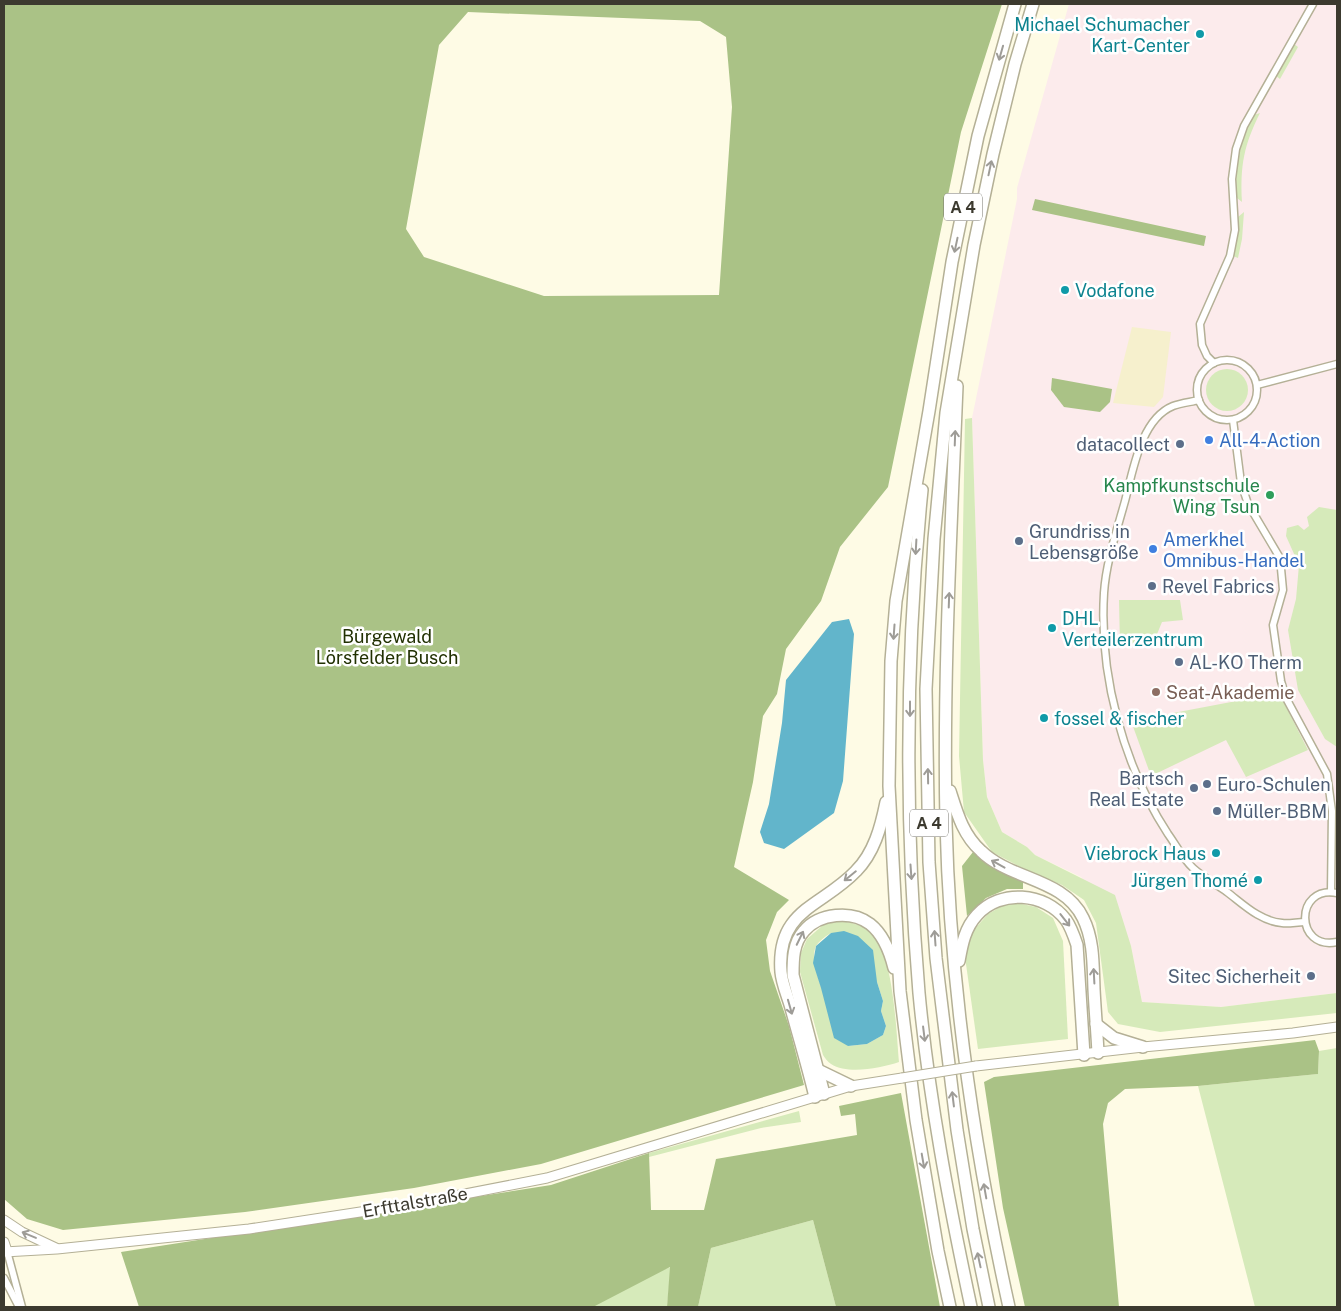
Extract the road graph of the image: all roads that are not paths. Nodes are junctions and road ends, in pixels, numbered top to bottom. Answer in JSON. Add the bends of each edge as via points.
{"nodes":[{"id":1,"x":1015,"y":4,"type":"edge"},
{"id":2,"x":1033,"y":4,"type":"edge"},
{"id":3,"x":1313,"y":4,"type":"edge"},
{"id":4,"x":959,"y":337,"type":"junction"},
{"id":5,"x":1214,"y":363,"type":"junction"},
{"id":6,"x":1337,"y":364,"type":"edge"},
{"id":7,"x":1257,"y":385,"type":"junction"},
{"id":8,"x":1199,"y":400,"type":"junction"},
{"id":9,"x":929,"y":411,"type":"junction"},
{"id":10,"x":1233,"y":420,"type":"junction"},
{"id":11,"x":947,"y":780,"type":"junction"},
{"id":12,"x":889,"y":786,"type":"junction"},
{"id":13,"x":1334,"y":892,"type":"edge"},
{"id":14,"x":1305,"y":922,"type":"junction"},
{"id":15,"x":1337,"y":942,"type":"edge"},
{"id":16,"x":957,"y":983,"type":"junction"},
{"id":17,"x":900,"y":991,"type":"junction"},
{"id":18,"x":1096,"y":1024,"type":"junction"},
{"id":19,"x":1337,"y":1027,"type":"edge"},
{"id":20,"x":1143,"y":1047,"type":"junction"},
{"id":21,"x":1098,"y":1053,"type":"junction"},
{"id":22,"x":1084,"y":1054,"type":"junction"},
{"id":23,"x":818,"y":1070,"type":"junction"},
{"id":24,"x":851,"y":1086,"type":"junction"},
{"id":25,"x":820,"y":1096,"type":"junction"},
{"id":26,"x":4,"y":1220,"type":"edge"},
{"id":27,"x":4,"y":1242,"type":"edge"},
{"id":28,"x":57,"y":1248,"type":"junction"},
{"id":29,"x":6,"y":1252,"type":"edge"},
{"id":30,"x":4,"y":1278,"type":"edge"},
{"id":31,"x":21,"y":1307,"type":"edge"},
{"id":32,"x":950,"y":1307,"type":"edge"},
{"id":33,"x":971,"y":1307,"type":"edge"},
{"id":34,"x":990,"y":1307,"type":"edge"},
{"id":35,"x":1009,"y":1307,"type":"edge"}],
"edges":[{"from":1,"to":9,"type":"highway","number":"A 4","one_way":true,"via":[[978,136],[952,262]]},
{"from":4,"to":2,"type":"highway","number":"A 4","one_way":true,"via":[[993,154]]},
{"from":3,"to":5,"type":"street","via":[[1244,126],[1236,149],[1232,179],[1235,230],[1230,256],[1200,324],[1202,345]]},
{"from":11,"to":4,"type":"highway","one_way":true,"via":[[946,704]]},
{"from":34,"to":4,"type":"highway","number":"A 4","one_way":true,"via":[[956,1130],[937,968],[929,862],[926,689],[934,539],[946,413]]},
{"from":5,"to":7,"type":"street","via":[[1232,361],[1241,364],[1254,376]]},
{"from":5,"to":8,"type":"street","via":[[1198,383]]},
{"from":6,"to":7,"type":"street"},
{"from":7,"to":10,"type":"street","via":[[1257,394],[1249,411]]},
{"from":8,"to":10,"type":"street","via":[[1209,414]]},
{"from":8,"to":14,"type":"street","via":[[1172,407],[1158,416],[1148,429],[1137,456],[1104,592],[1103,632],[1108,671],[1118,720],[1132,764],[1158,818],[1181,854],[1192,868],[1261,918],[1282,923]]},
{"from":9,"to":12,"type":"highway","one_way":true,"via":[[896,600],[891,661]]},
{"from":9,"to":33,"type":"highway","number":"A 4","one_way":true,"via":[[917,542],[910,676],[910,862],[919,995],[930,1081]]},
{"from":10,"to":13,"type":"street","via":[[1248,504],[1280,558],[1283,590],[1274,625],[1281,681],[1286,698],[1327,774],[1332,811]]},
{"from":11,"to":16,"type":"highway","via":[[947,842]]},
{"from":18,"to":11,"type":"highway","one_way":true,"via":[[1093,953],[1083,918],[1064,895],[1002,867],[980,851],[966,834]]},
{"from":12,"to":17,"type":"highway"},
{"from":12,"to":25,"type":"highway","one_way":true,"via":[[881,825],[869,854],[856,871],[796,917],[785,934],[781,950],[781,973]]},
{"from":13,"to":14,"type":"street","via":[[1323,893],[1311,901],[1304,914]]},
{"from":14,"to":15,"type":"street","via":[[1307,930],[1319,941]]},
{"from":16,"to":22,"type":"highway","one_way":true,"via":[[966,934],[984,908],[1014,896],[1050,906],[1066,920],[1077,944]]},
{"from":35,"to":16,"type":"highway","one_way":true,"via":[[981,1166]]},
{"from":23,"to":17,"type":"highway","one_way":true,"via":[[793,975],[793,957],[804,930],[833,915],[861,918],[881,937],[890,953]]},
{"from":17,"to":32,"type":"highway","one_way":true,"via":[[916,1120]]},
{"from":18,"to":20,"type":"highway","via":[[1114,1038]]},
{"from":18,"to":21,"type":"highway"},
{"from":19,"to":20,"type":"main road","name":"Erfttalstraße"},
{"from":20,"to":21,"type":"main road","name":"Erfttalstraße"},
{"from":21,"to":22,"type":"main road","name":"Erfttalstraße"},
{"from":22,"to":24,"type":"main road","name":"Erfttalstraße","bridge":true,"via":[[976,1066]]},
{"from":23,"to":24,"type":"highway"},
{"from":23,"to":25,"type":"highway"},
{"from":24,"to":25,"type":"main road","name":"Erfttalstraße"},
{"from":25,"to":28,"type":"main road","name":"Erfttalstraße","via":[[547,1178],[419,1203],[250,1228]]},
{"from":28,"to":26,"type":"main road","one_way":true},
{"from":27,"to":29,"type":"main road"},
{"from":28,"to":29,"type":"main road","name":"Erfttalstraße"},
{"from":29,"to":31,"type":"street"},
{"from":30,"to":31,"type":"street"}]}
